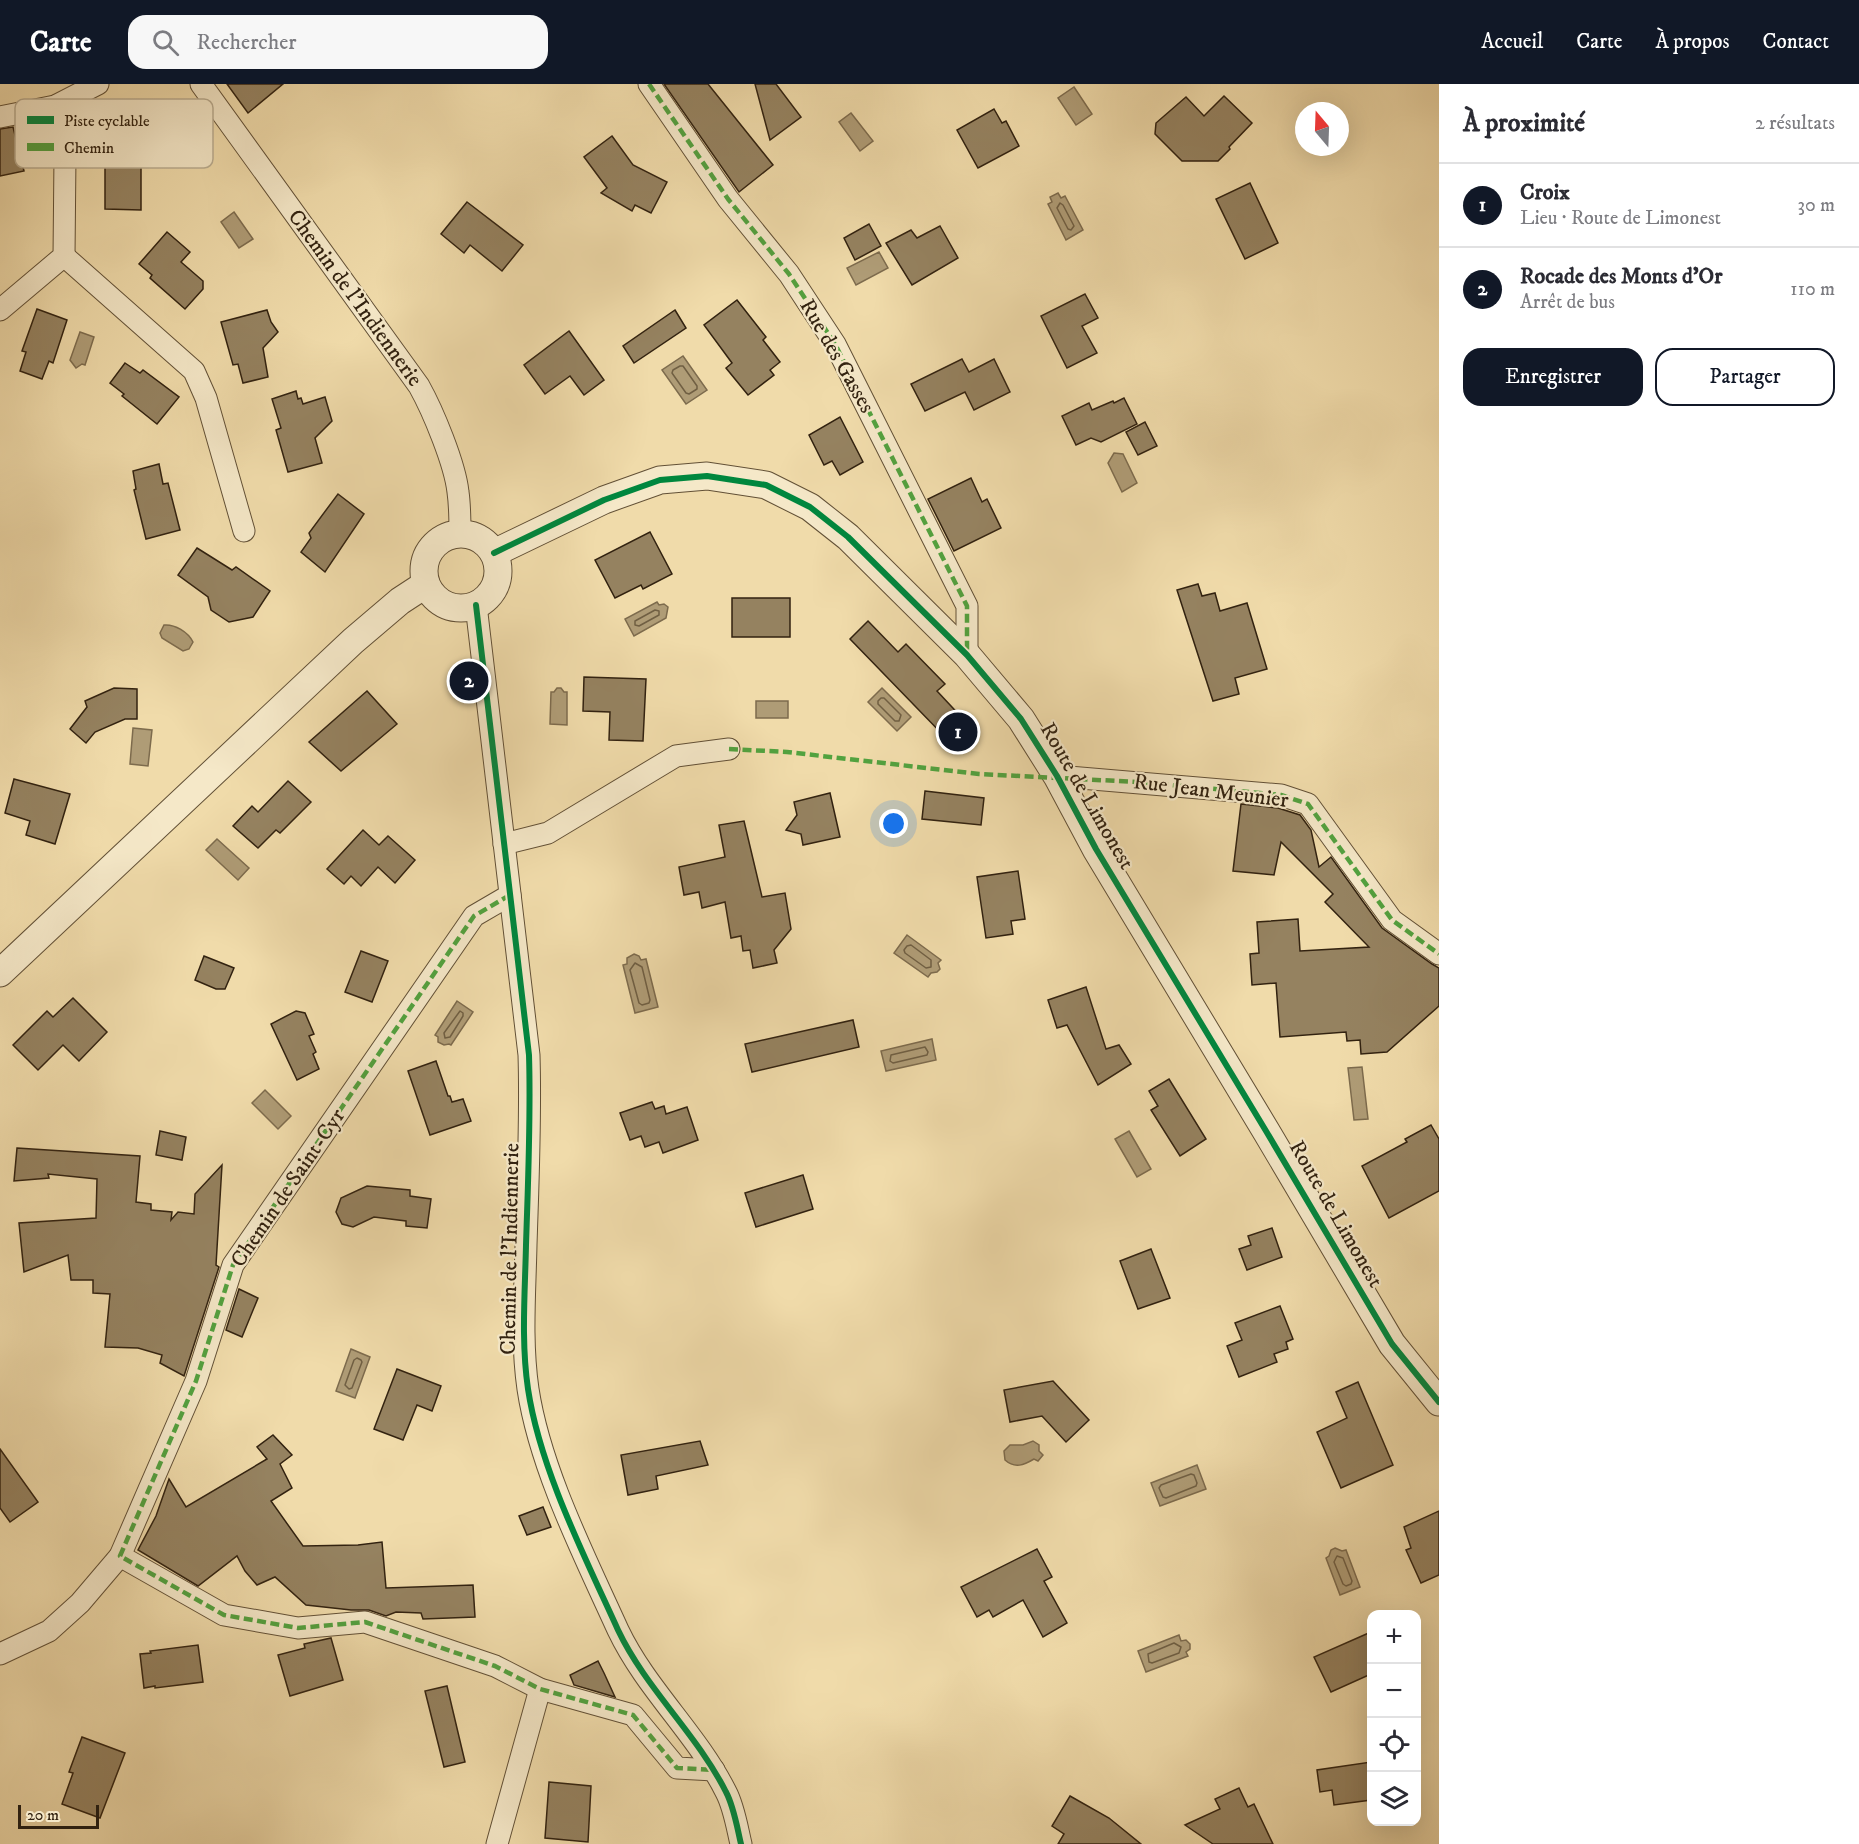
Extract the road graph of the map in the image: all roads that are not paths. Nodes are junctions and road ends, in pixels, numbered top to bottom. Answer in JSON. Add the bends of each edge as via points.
{"nodes":[{"id":1,"x":98,"y":84,"type":"edge"},
{"id":2,"x":201,"y":84,"type":"edge"},
{"id":3,"x":649,"y":84,"type":"edge"},
{"id":4,"x":69,"y":99,"type":"edge"},
{"id":5,"x":212,"y":99,"type":"edge"},
{"id":6,"x":213,"y":101,"type":"edge"},
{"id":7,"x":15,"y":114,"type":"edge"},
{"id":8,"x":0,"y":117,"type":"edge"},
{"id":9,"x":65,"y":168,"type":"edge"},
{"id":10,"x":64,"y":256,"type":"junction"},
{"id":11,"x":0,"y":310,"type":"edge"},
{"id":12,"x":244,"y":531,"type":"dead end"},
{"id":13,"x":460,"y":534,"type":"junction"},
{"id":14,"x":494,"y":553,"type":"junction"},
{"id":15,"x":426,"y":584,"type":"junction"},
{"id":16,"x":476,"y":605,"type":"junction"},
{"id":17,"x":967,"y":655,"type":"junction"},
{"id":18,"x":729,"y":749,"type":"dead end"},
{"id":19,"x":1057,"y":776,"type":"junction"},
{"id":20,"x":504,"y":844,"type":"junction"},
{"id":21,"x":510,"y":896,"type":"junction"},
{"id":22,"x":1439,"y":954,"type":"edge"},
{"id":23,"x":0,"y":973,"type":"edge"},
{"id":24,"x":1439,"y":1402,"type":"edge"},
{"id":25,"x":120,"y":1556,"type":"junction"},
{"id":26,"x":0,"y":1654,"type":"edge"},
{"id":27,"x":540,"y":1689,"type":"junction"},
{"id":28,"x":714,"y":1770,"type":"junction"},
{"id":29,"x":497,"y":1844,"type":"edge"},
{"id":30,"x":741,"y":1844,"type":"edge"}],
"edges":[{"from":1,"to":4,"type":"street"},
{"from":2,"to":5,"type":"street","name":"Chemin de l'Indiennerie"},
{"from":3,"to":17,"type":"street","name":"Rue des Gasses","via":[[728,199],[789,274],[835,344],[967,606]]},
{"from":6,"to":13,"type":"street","name":"Chemin de l'Indiennerie","via":[[427,400],[454,472]]},
{"from":7,"to":8,"type":"street"},
{"from":9,"to":10,"type":"street"},
{"from":10,"to":11,"type":"street"},
{"from":10,"to":12,"type":"street","via":[[194,371],[206,398]]},
{"from":13,"to":14,"type":"street","via":[[480,539]]},
{"from":13,"to":15,"type":"street","via":[[449,536],[430,550],[424,572]]},
{"from":14,"to":16,"type":"street","via":[[498,577],[494,589]]},
{"from":14,"to":17,"type":"street","name":"Route de Limonest","via":[[604,500],[660,480],[707,476],[766,485],[810,507],[848,537]]},
{"from":15,"to":16,"type":"street","via":[[432,595],[452,607]]},
{"from":15,"to":23,"type":"street","via":[[353,641]]},
{"from":16,"to":20,"type":"street","name":"Chemin de l'Indiennerie"},
{"from":17,"to":19,"type":"street","name":"Route de Limonest","via":[[1021,719]]},
{"from":18,"to":20,"type":"street","via":[[676,756],[548,833]]},
{"from":19,"to":22,"type":"street","name":"Rue Jean Meunier","via":[[1281,795],[1308,804],[1392,920]]},
{"from":19,"to":24,"type":"street","name":"Route de Limonest","via":[[1096,849],[1392,1344]]},
{"from":20,"to":21,"type":"street","name":"Chemin de l'Indiennerie"},
{"from":21,"to":25,"type":"street","name":"Chemin de Saint-Cyr","via":[[474,916],[233,1265],[196,1381]]},
{"from":21,"to":28,"type":"street","name":"Chemin de l'Indiennerie","via":[[529,1055],[531,1115],[523,1340],[528,1391],[558,1494],[620,1633]]},
{"from":25,"to":26,"type":"street","name":"Chemin de Saint-Cyr","via":[[80,1603],[49,1631]]},
{"from":25,"to":27,"type":"street","via":[[224,1615],[298,1628],[365,1622],[495,1666]]},
{"from":27,"to":28,"type":"street","via":[[633,1716],[677,1768]]},
{"from":27,"to":29,"type":"street"},
{"from":28,"to":30,"type":"street","name":"Chemin de l'Indiennerie","via":[[727,1794]]}]}
